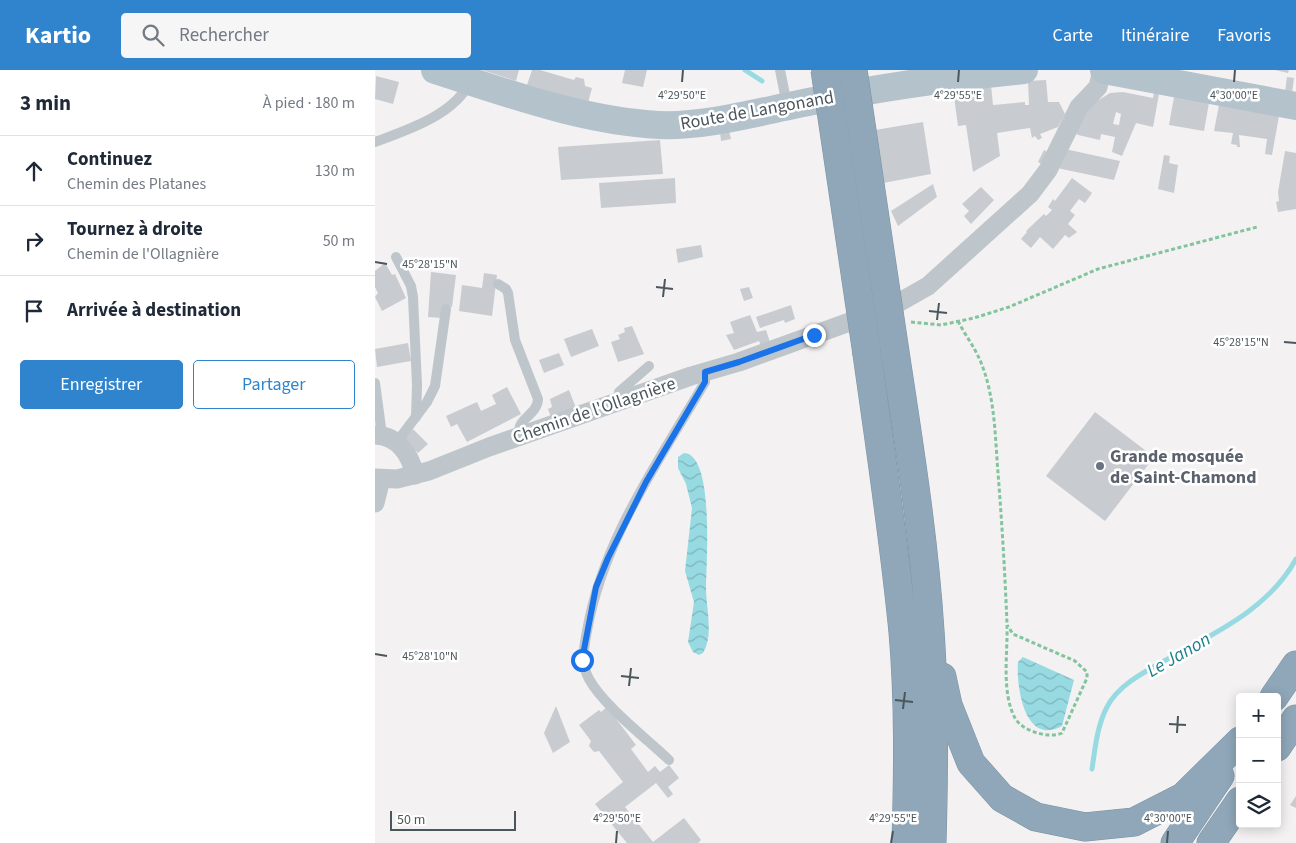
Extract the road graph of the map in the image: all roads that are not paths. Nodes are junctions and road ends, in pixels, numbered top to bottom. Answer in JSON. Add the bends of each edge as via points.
{"nodes":[{"id":1,"x":435,"y":70,"type":"edge"},
{"id":2,"x":780,"y":70,"type":"edge"},
{"id":3,"x":825,"y":70,"type":"edge"},
{"id":4,"x":853,"y":70,"type":"edge"},
{"id":5,"x":1024,"y":70,"type":"edge"},
{"id":6,"x":1103,"y":70,"type":"edge"},
{"id":7,"x":471,"y":81,"type":"junction"},
{"id":8,"x":787,"y":106,"type":"junction"},
{"id":9,"x":1296,"y":106,"type":"edge"},
{"id":10,"x":375,"y":142,"type":"edge"},
{"id":11,"x":396,"y":257,"type":"dead end"},
{"id":12,"x":499,"y":284,"type":"dead end"},
{"id":13,"x":446,"y":309,"type":"dead end"},
{"id":14,"x":649,"y":366,"type":"dead end"},
{"id":15,"x":705,"y":372,"type":"junction"},
{"id":16,"x":375,"y":383,"type":"edge"},
{"id":17,"x":618,"y":402,"type":"junction"},
{"id":18,"x":416,"y":417,"type":"junction"},
{"id":19,"x":521,"y":436,"type":"junction"},
{"id":20,"x":384,"y":438,"type":"edge"},
{"id":21,"x":415,"y":475,"type":"junction"},
{"id":22,"x":378,"y":478,"type":"edge"},
{"id":23,"x":375,"y":503,"type":"edge"},
{"id":24,"x":931,"y":631,"type":"junction"},
{"id":25,"x":1296,"y":665,"type":"edge"},
{"id":26,"x":1276,"y":693,"type":"edge"},
{"id":27,"x":1296,"y":719,"type":"edge"},
{"id":28,"x":1281,"y":741,"type":"edge"},
{"id":29,"x":1236,"y":745,"type":"edge"},
{"id":30,"x":1236,"y":752,"type":"edge"},
{"id":31,"x":669,"y":760,"type":"dead end"},
{"id":32,"x":1236,"y":807,"type":"edge"},
{"id":33,"x":906,"y":843,"type":"edge"},
{"id":34,"x":932,"y":843,"type":"edge"},
{"id":35,"x":1175,"y":843,"type":"edge"},
{"id":36,"x":1211,"y":843,"type":"edge"}],
"edges":[{"from":1,"to":7,"type":"main road","name":"Route de Langonand"},
{"from":2,"to":8,"type":"lane"},
{"from":3,"to":33,"type":"highway","bridge":true,"via":[[894,548],[903,633],[908,721]]},
{"from":4,"to":24,"type":"highway","bridge":true,"via":[[917,502]]},
{"from":5,"to":8,"type":"main road","name":"Route de Langonand","via":[[854,92]]},
{"from":6,"to":9,"type":"main road"},
{"from":6,"to":15,"type":"street","name":"Chemin de l'Ollagnière","via":[[1098,87],[1079,107],[1048,170],[1030,194],[928,286],[891,307]]},
{"from":7,"to":8,"type":"main road","name":"Route de Langonand","via":[[575,112],[660,125],[701,123]]},
{"from":7,"to":10,"type":"lane","via":[[466,90],[436,115]]},
{"from":11,"to":18,"type":"lane","via":[[413,297]]},
{"from":12,"to":19,"type":"lane","via":[[508,293],[515,340],[538,399],[533,413],[518,427]]},
{"from":13,"to":18,"type":"lane","via":[[435,386]]},
{"from":14,"to":17,"type":"lane","via":[[619,392]]},
{"from":15,"to":17,"type":"street","name":"Chemin de l'Ollagnière"},
{"from":15,"to":31,"type":"lane","via":[[705,382],[646,482],[608,558],[596,587],[582,660],[589,679],[610,704]]},
{"from":16,"to":20,"type":"lane"},
{"from":17,"to":19,"type":"street","name":"Chemin de l'Ollagnière"},
{"from":18,"to":20,"type":"lane"},
{"from":19,"to":21,"type":"street","name":"Chemin de l'Ollagnière"},
{"from":20,"to":21,"type":"street","via":[[409,457]]},
{"from":21,"to":22,"type":"street","name":"Chemin de l'Ollagnière","via":[[397,479]]},
{"from":22,"to":23,"type":"street"},
{"from":24,"to":29,"type":"highway","via":[[948,705],[971,763],[1002,798],[1035,816],[1085,827],[1134,822],[1183,797]]},
{"from":24,"to":34,"type":"highway"},
{"from":25,"to":26,"type":"highway"},
{"from":27,"to":28,"type":"highway"},
{"from":30,"to":35,"type":"highway"},
{"from":32,"to":36,"type":"highway"}]}
